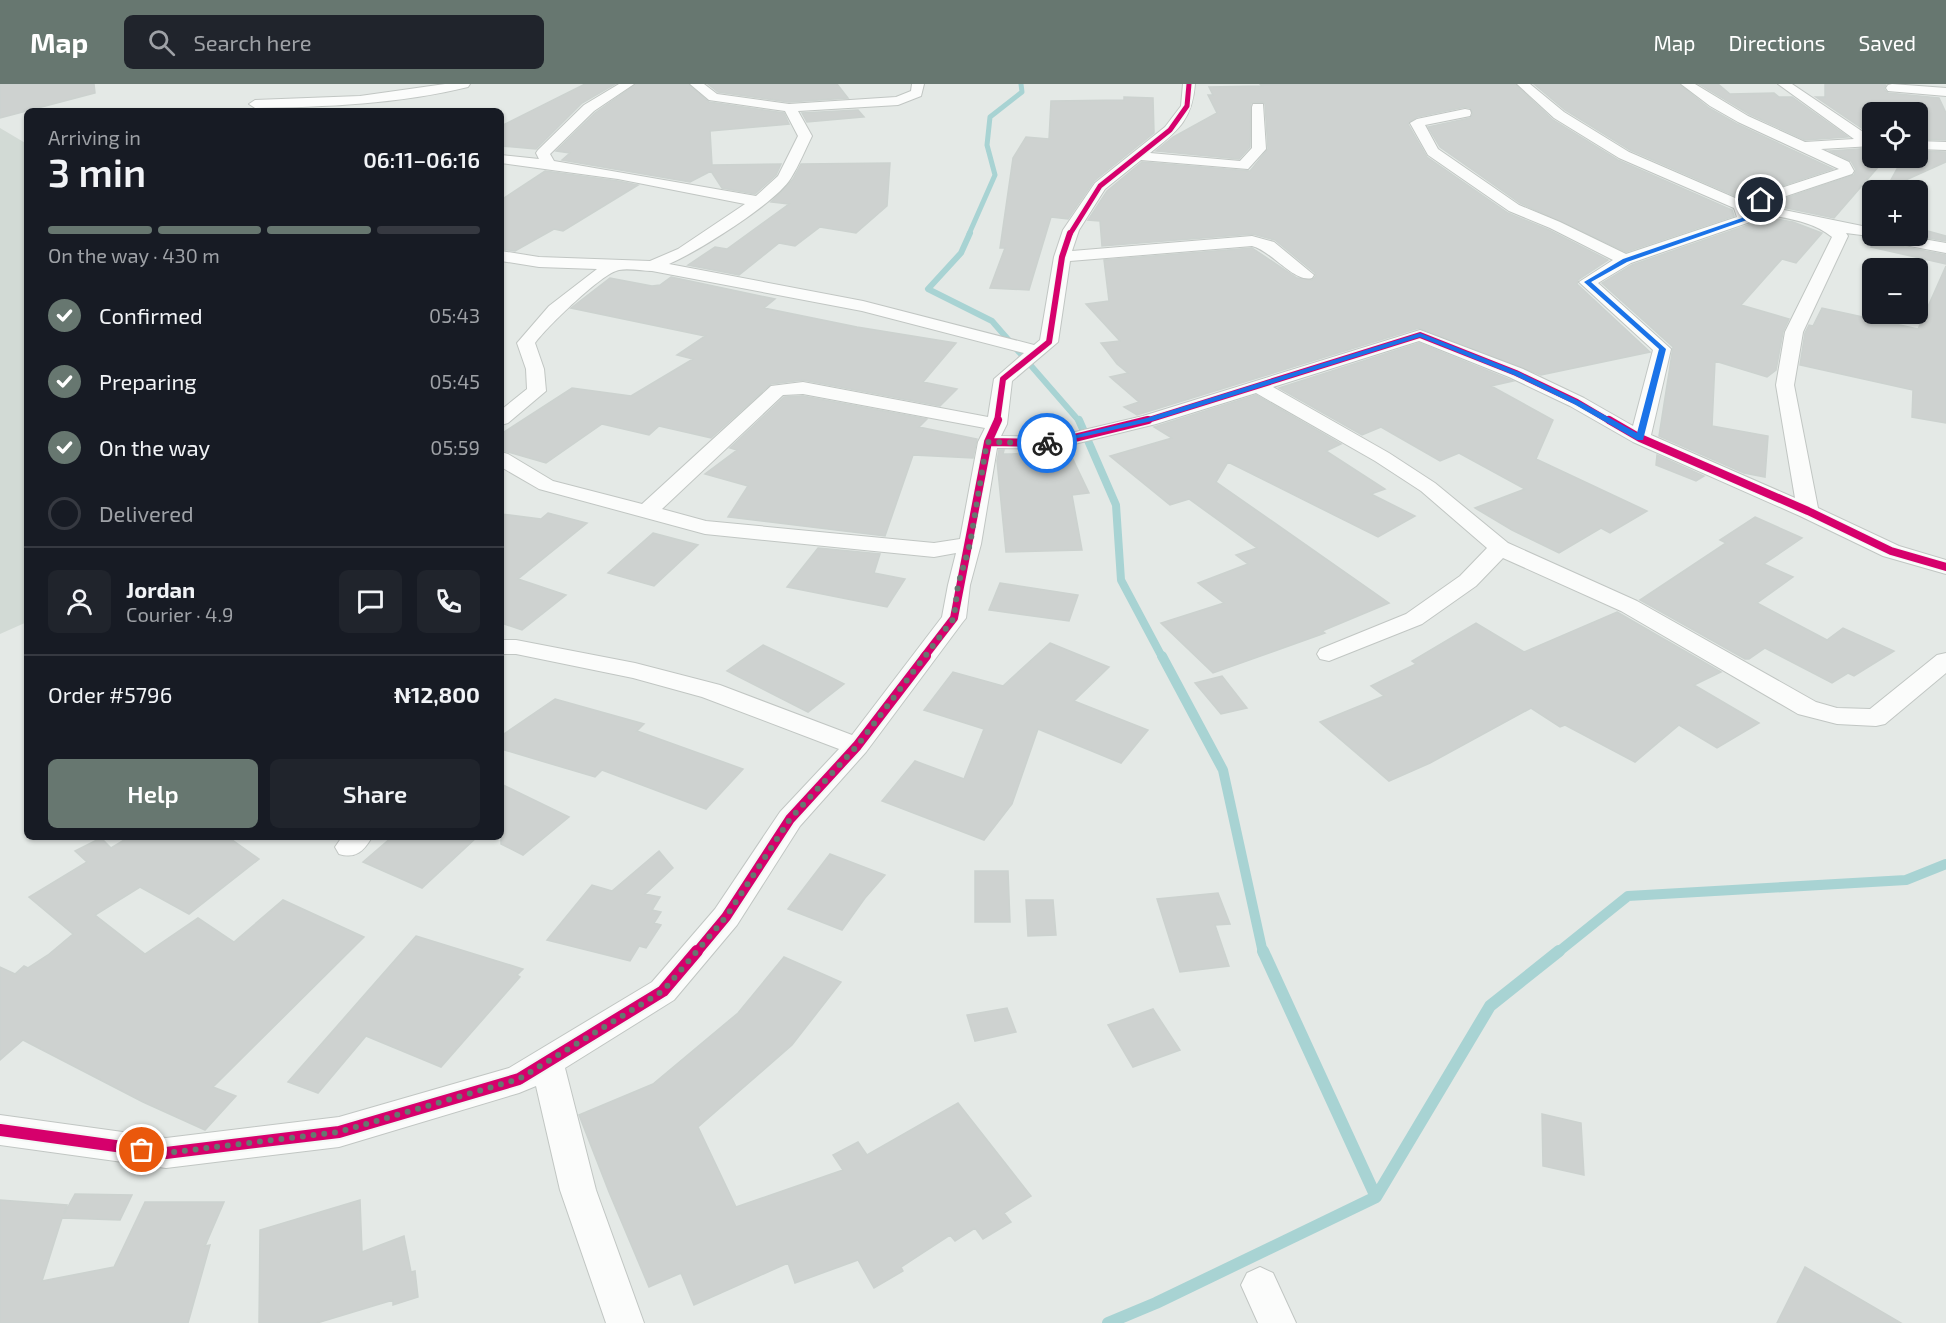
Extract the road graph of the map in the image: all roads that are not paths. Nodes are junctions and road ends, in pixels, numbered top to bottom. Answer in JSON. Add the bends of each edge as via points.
{"nodes":[{"id":1,"x":464,"y":84,"type":"edge"},
{"id":2,"x":628,"y":84,"type":"edge"},
{"id":3,"x":696,"y":84,"type":"edge"},
{"id":4,"x":918,"y":84,"type":"edge"},
{"id":5,"x":1189,"y":84,"type":"edge"},
{"id":6,"x":1523,"y":84,"type":"edge"},
{"id":7,"x":1687,"y":84,"type":"edge"},
{"id":8,"x":1784,"y":84,"type":"edge"},
{"id":9,"x":1892,"y":88,"type":"dead end"},
{"id":10,"x":1946,"y":92,"type":"edge"},
{"id":11,"x":255,"y":104,"type":"dead end"},
{"id":12,"x":1258,"y":107,"type":"dead end"},
{"id":13,"x":789,"y":108,"type":"junction"},
{"id":14,"x":1465,"y":113,"type":"dead end"},
{"id":15,"x":1862,"y":137,"type":"edge"},
{"id":16,"x":1862,"y":142,"type":"edge"},
{"id":17,"x":1928,"y":145,"type":"edge"},
{"id":18,"x":1803,"y":146,"type":"junction"},
{"id":19,"x":1946,"y":146,"type":"edge"},
{"id":20,"x":1138,"y":156,"type":"junction"},
{"id":21,"x":504,"y":159,"type":"edge"},
{"id":22,"x":548,"y":164,"type":"junction"},
{"id":23,"x":727,"y":199,"type":"junction"},
{"id":24,"x":759,"y":201,"type":"junction"},
{"id":25,"x":1741,"y":206,"type":"junction"},
{"id":26,"x":744,"y":211,"type":"junction"},
{"id":27,"x":1827,"y":225,"type":"junction"},
{"id":28,"x":1862,"y":231,"type":"edge"},
{"id":29,"x":1928,"y":245,"type":"edge"},
{"id":30,"x":1946,"y":248,"type":"edge"},
{"id":31,"x":504,"y":256,"type":"edge"},
{"id":32,"x":1062,"y":257,"type":"junction"},
{"id":33,"x":1625,"y":260,"type":"junction"},
{"id":34,"x":615,"y":264,"type":"junction"},
{"id":35,"x":652,"y":266,"type":"junction"},
{"id":36,"x":1306,"y":275,"type":"dead end"},
{"id":37,"x":1036,"y":351,"type":"junction"},
{"id":38,"x":1256,"y":385,"type":"junction"},
{"id":39,"x":504,"y":417,"type":"edge"},
{"id":40,"x":992,"y":433,"type":"junction"},
{"id":41,"x":1640,"y":438,"type":"junction"},
{"id":42,"x":504,"y":460,"type":"edge"},
{"id":43,"x":647,"y":511,"type":"junction"},
{"id":44,"x":1808,"y":511,"type":"junction"},
{"id":45,"x":970,"y":544,"type":"junction"},
{"id":46,"x":1500,"y":548,"type":"junction"},
{"id":47,"x":1946,"y":567,"type":"edge"},
{"id":48,"x":504,"y":647,"type":"edge"},
{"id":49,"x":1329,"y":654,"type":"dead end"},
{"id":50,"x":1946,"y":660,"type":"edge"},
{"id":51,"x":857,"y":746,"type":"junction"},
{"id":52,"x":547,"y":1064,"type":"junction"},
{"id":53,"x":0,"y":1130,"type":"edge"},
{"id":54,"x":1260,"y":1285,"type":"dead end"},
{"id":55,"x":625,"y":1323,"type":"edge"},
{"id":56,"x":1277,"y":1323,"type":"edge"}],
"edges":[{"from":1,"to":11,"type":"street","via":[[415,95]]},
{"from":2,"to":22,"type":"street","via":[[574,120],[543,153]]},
{"from":3,"to":13,"type":"street","via":[[713,97]]},
{"from":4,"to":13,"type":"street","via":[[916,93],[898,101]]},
{"from":5,"to":20,"type":"street","via":[[1187,106],[1170,130]]},
{"from":6,"to":25,"type":"street","via":[[1559,115],[1624,155]]},
{"from":7,"to":18,"type":"street","via":[[1763,130]]},
{"from":8,"to":15,"type":"street"},
{"from":9,"to":10,"type":"street"},
{"from":12,"to":20,"type":"street","via":[[1258,149],[1243,166]]},
{"from":13,"to":24,"type":"street","via":[[805,136],[784,178]]},
{"from":14,"to":33,"type":"street","via":[[1417,123],[1433,152],[1514,208]]},
{"from":16,"to":18,"type":"street"},
{"from":17,"to":19,"type":"street"},
{"from":18,"to":25,"type":"street","via":[[1844,165],[1847,171]]},
{"from":20,"to":32,"type":"street","via":[[1100,186],[1089,200],[1071,230]]},
{"from":21,"to":22,"type":"street"},
{"from":22,"to":23,"type":"street","via":[[688,188]]},
{"from":23,"to":24,"type":"street"},
{"from":23,"to":26,"type":"street"},
{"from":24,"to":26,"type":"street"},
{"from":25,"to":27,"type":"street"},
{"from":25,"to":33,"type":"street","via":[[1745,219]]},
{"from":26,"to":35,"type":"street","via":[[684,252]]},
{"from":27,"to":28,"type":"street"},
{"from":27,"to":44,"type":"street","via":[[1840,236],[1794,332],[1785,385]]},
{"from":29,"to":30,"type":"street"},
{"from":31,"to":34,"type":"street","via":[[539,262]]},
{"from":32,"to":36,"type":"street","via":[[1252,241],[1268,245]]},
{"from":32,"to":37,"type":"street","via":[[1049,342]]},
{"from":33,"to":41,"type":"street","via":[[1587,282],[1662,349]]},
{"from":34,"to":35,"type":"street"},
{"from":34,"to":39,"type":"street","via":[[577,292],[526,343],[537,391]]},
{"from":35,"to":37,"type":"street","via":[[863,306]]},
{"from":37,"to":40,"type":"street","via":[[1004,379]]},
{"from":38,"to":40,"type":"street","via":[[1149,420],[1054,443]]},
{"from":38,"to":41,"type":"street","via":[[1420,335],[1516,373]]},
{"from":38,"to":46,"type":"street","via":[[1382,457],[1428,488]]},
{"from":40,"to":43,"type":"street","via":[[803,388],[778,390]]},
{"from":40,"to":45,"type":"street"},
{"from":41,"to":44,"type":"street"},
{"from":42,"to":43,"type":"street","via":[[546,485]]},
{"from":43,"to":45,"type":"street","via":[[705,527],[757,533],[934,550]]},
{"from":44,"to":47,"type":"street","via":[[1891,551]]},
{"from":45,"to":51,"type":"street","via":[[958,585],[954,618]]},
{"from":46,"to":49,"type":"street","via":[[1468,581],[1414,619]]},
{"from":46,"to":50,"type":"street","via":[[1629,606],[1807,708],[1837,716],[1876,718]]},
{"from":48,"to":51,"type":"street","via":[[625,669],[711,691]]},
{"from":51,"to":52,"type":"street","via":[[790,819],[726,917],[663,991]]},
{"from":52,"to":53,"type":"street","via":[[519,1079],[339,1132],[166,1153]]},
{"from":52,"to":55,"type":"street","via":[[578,1190]]},
{"from":54,"to":56,"type":"street"}]}
